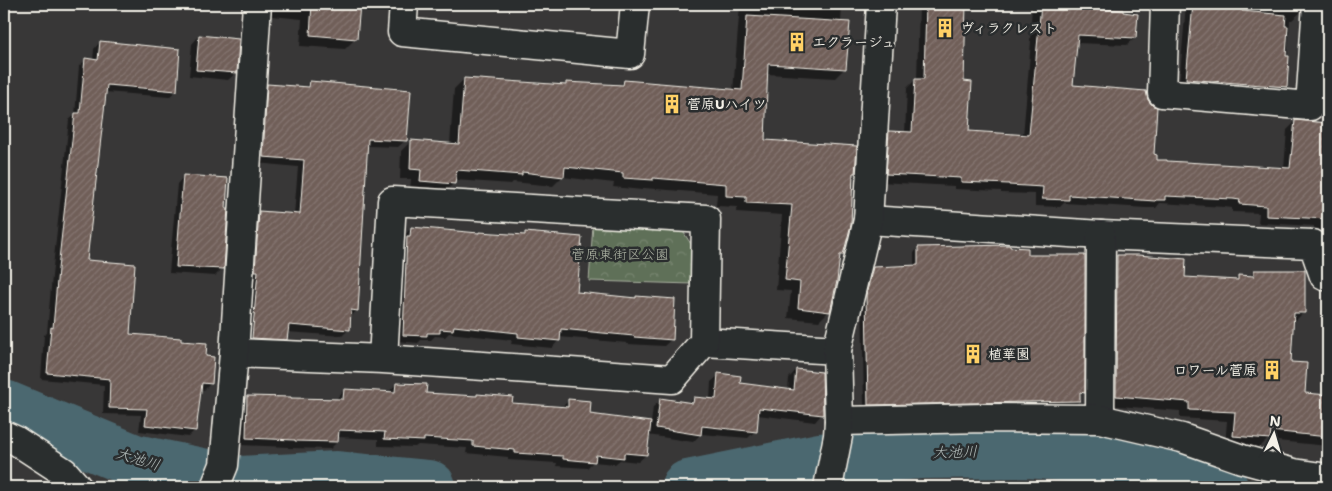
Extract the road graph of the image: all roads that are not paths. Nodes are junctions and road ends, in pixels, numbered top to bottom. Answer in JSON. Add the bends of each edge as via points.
{"nodes":[{"id":1,"x":257,"y":4,"type":"edge"},
{"id":2,"x":404,"y":4,"type":"edge"},
{"id":3,"x":635,"y":4,"type":"edge"},
{"id":4,"x":881,"y":4,"type":"edge"},
{"id":5,"x":1165,"y":4,"type":"edge"},
{"id":6,"x":1317,"y":4,"type":"edge"},
{"id":7,"x":868,"y":220,"type":"junction"},
{"id":8,"x":1101,"y":235,"type":"junction"},
{"id":9,"x":1328,"y":276,"type":"edge"},
{"id":10,"x":704,"y":342,"type":"junction"},
{"id":11,"x":837,"y":350,"type":"junction"},
{"id":12,"x":234,"y":353,"type":"junction"},
{"id":13,"x":383,"y":360,"type":"junction"},
{"id":14,"x":1100,"y":419,"type":"junction"},
{"id":15,"x":839,"y":429,"type":"junction"},
{"id":16,"x":4,"y":436,"type":"edge"},
{"id":17,"x":219,"y":476,"type":"edge"},
{"id":18,"x":1328,"y":478,"type":"edge"},
{"id":19,"x":828,"y":485,"type":"edge"},
{"id":20,"x":77,"y":487,"type":"edge"}],
"edges":[{"from":1,"to":12,"type":"street"},
{"from":2,"to":3,"type":"street","via":[[402,32],[630,54]]},
{"from":4,"to":7,"type":"street"},
{"from":5,"to":6,"type":"street","via":[[1162,93],[1310,106]]},
{"from":7,"to":8,"type":"street"},
{"from":7,"to":11,"type":"street"},
{"from":8,"to":9,"type":"street","via":[[1313,244],[1324,276]]},
{"from":8,"to":14,"type":"street"},
{"from":10,"to":11,"type":"street"},
{"from":10,"to":13,"type":"street","via":[[672,379]]},
{"from":10,"to":13,"type":"street","via":[[706,219],[392,202]]},
{"from":11,"to":15,"type":"street"},
{"from":12,"to":13,"type":"street"},
{"from":12,"to":17,"type":"street"},
{"from":14,"to":15,"type":"street","via":[[985,418]]},
{"from":14,"to":18,"type":"street","via":[[1182,438],[1294,473]]},
{"from":15,"to":19,"type":"street"},
{"from":16,"to":20,"type":"street","via":[[64,472]]}]}
